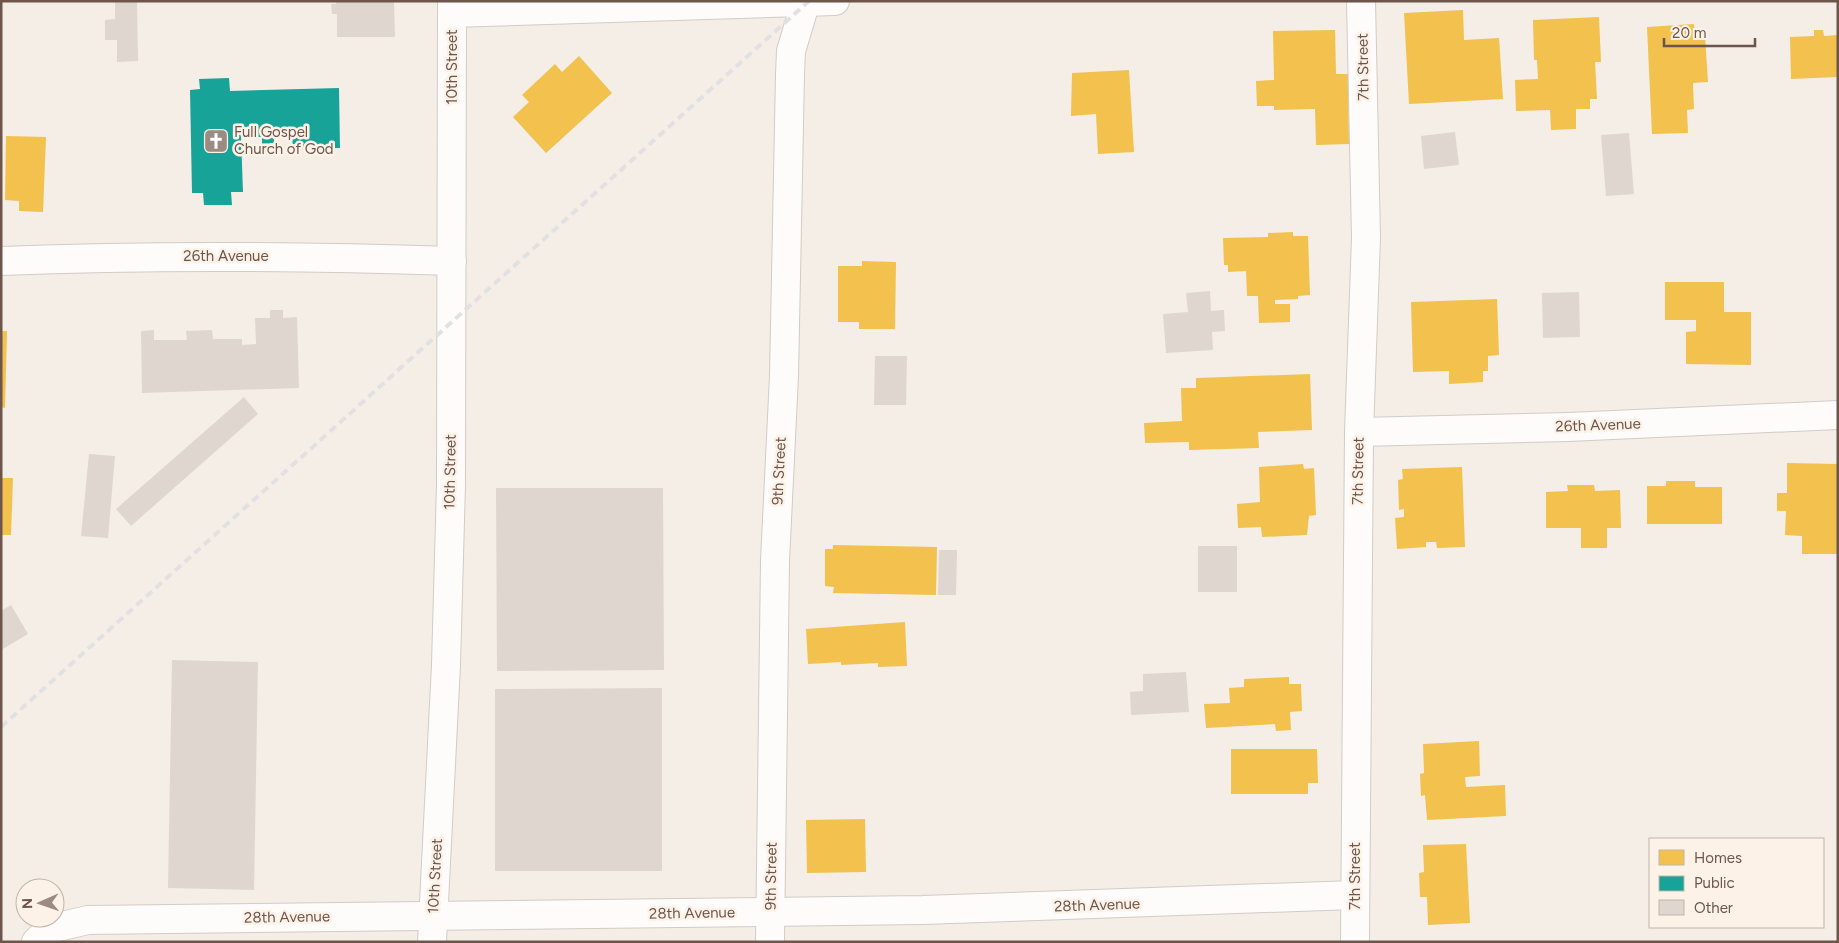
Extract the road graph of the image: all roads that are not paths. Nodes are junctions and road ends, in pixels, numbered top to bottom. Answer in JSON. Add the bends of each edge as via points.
{"nodes":[{"id":1,"x":835,"y":1,"type":"edge"},
{"id":2,"x":1361,"y":1,"type":"edge"},
{"id":3,"x":806,"y":2,"type":"edge"},
{"id":4,"x":452,"y":7,"type":"edge"},
{"id":5,"x":1,"y":261,"type":"edge"},
{"id":6,"x":452,"y":261,"type":"junction"},
{"id":7,"x":1838,"y":415,"type":"edge"},
{"id":8,"x":1359,"y":432,"type":"junction"},
{"id":9,"x":1354,"y":895,"type":"junction"},
{"id":10,"x":771,"y":911,"type":"junction"},
{"id":11,"x":433,"y":915,"type":"junction"},
{"id":12,"x":180,"y":930,"type":"edge"},
{"id":13,"x":36,"y":942,"type":"edge"},
{"id":14,"x":432,"y":942,"type":"edge"},
{"id":15,"x":770,"y":942,"type":"edge"},
{"id":16,"x":1355,"y":942,"type":"edge"}],
"edges":[{"from":1,"to":3,"type":"street"},
{"from":2,"to":8,"type":"street","name":"7th Street","via":[[1366,238]]},
{"from":3,"to":4,"type":"street"},
{"from":3,"to":10,"type":"street","name":"9th Street","via":[[791,51],[784,376],[775,561]]},
{"from":4,"to":6,"type":"street","name":"10th Street"},
{"from":5,"to":6,"type":"street","name":"26th Avenue","via":[[132,256]]},
{"from":6,"to":11,"type":"street","name":"10th Street","via":[[446,665]]},
{"from":7,"to":8,"type":"street","name":"26th Avenue"},
{"from":8,"to":9,"type":"street","name":"7th Street"},
{"from":9,"to":10,"type":"street","name":"28th Avenue","via":[[1039,907]]},
{"from":9,"to":16,"type":"street","name":"7th Street"},
{"from":10,"to":11,"type":"street","name":"28th Avenue"},
{"from":10,"to":15,"type":"street","name":"9th Street"},
{"from":11,"to":12,"type":"street","name":"28th Avenue"},
{"from":11,"to":14,"type":"street","name":"10th Street"},
{"from":12,"to":13,"type":"street","name":"28th Avenue","via":[[88,920],[49,929]]}]}
